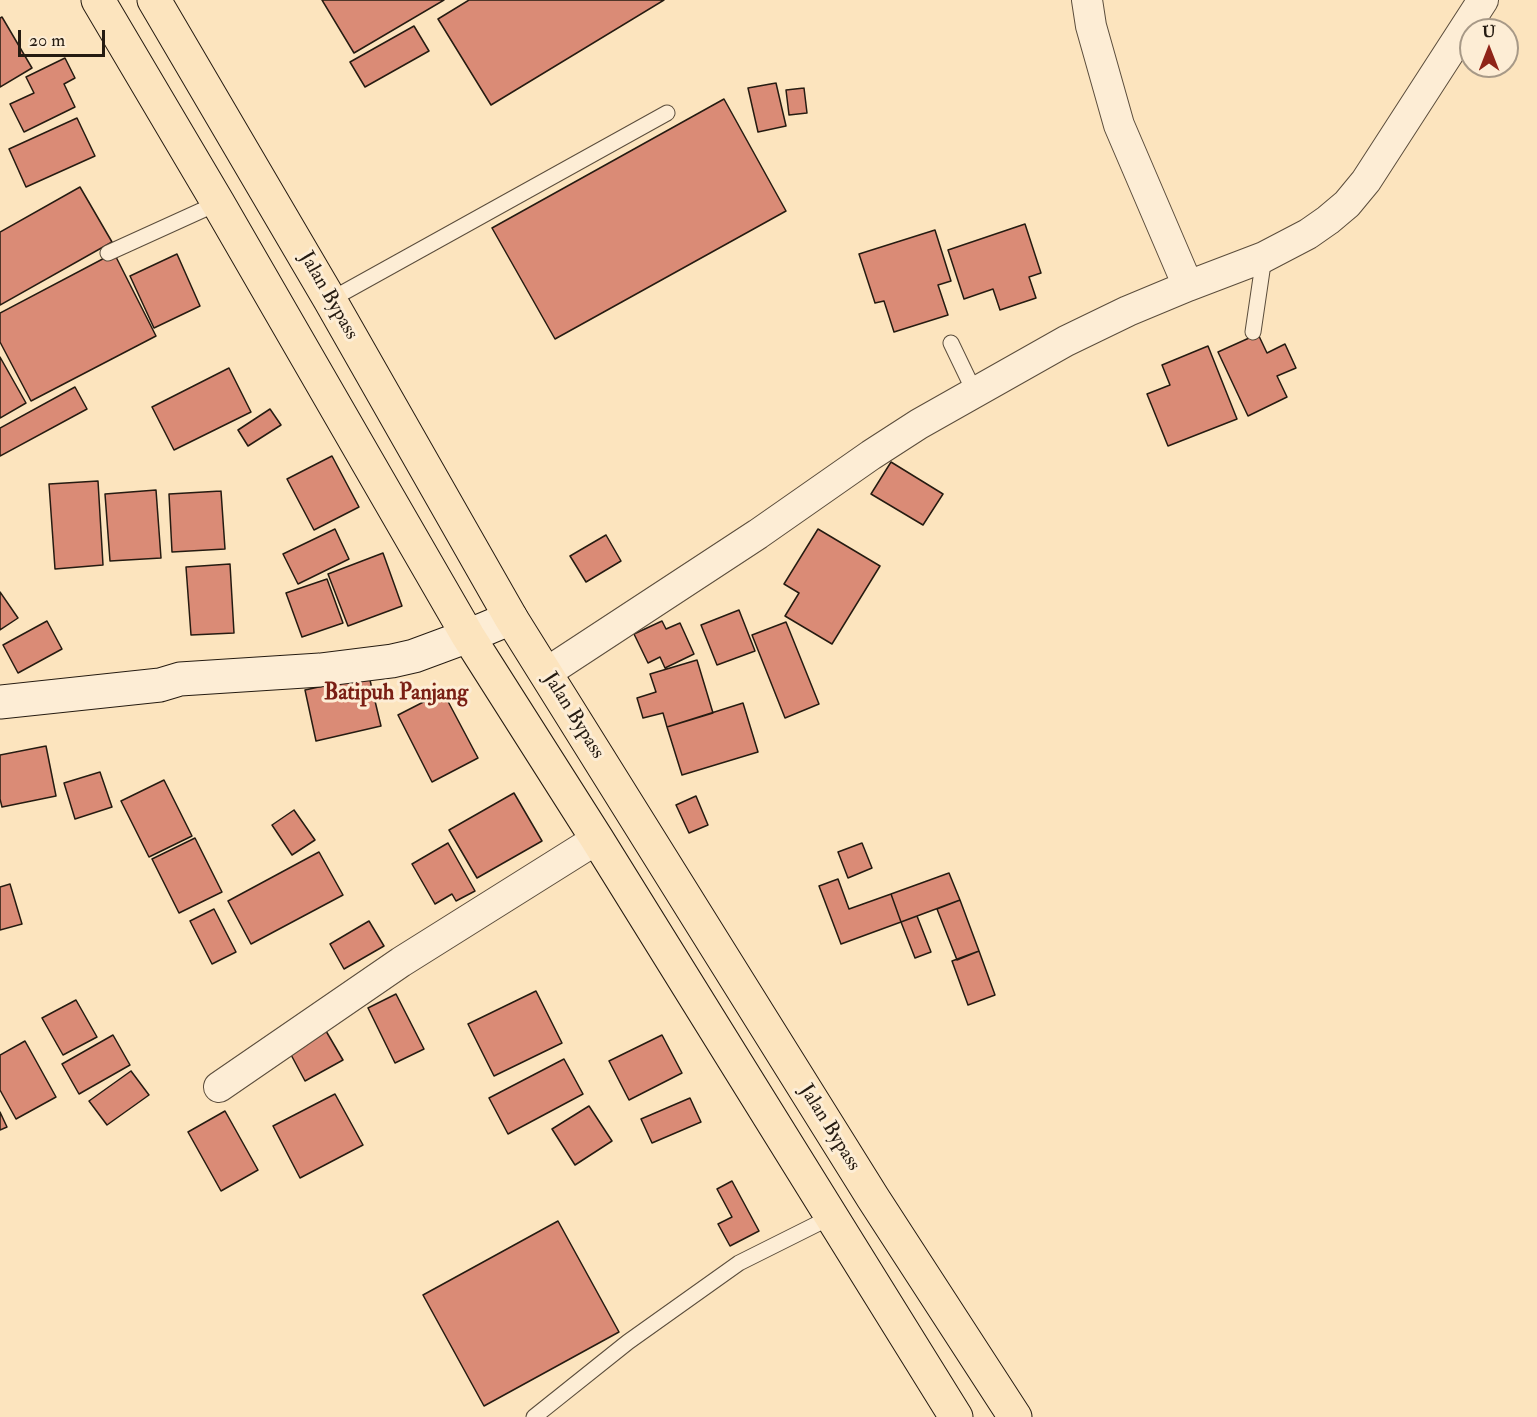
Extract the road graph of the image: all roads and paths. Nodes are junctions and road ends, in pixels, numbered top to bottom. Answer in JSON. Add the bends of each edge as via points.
{"nodes":[{"id":1,"x":98,"y":0,"type":"edge"},
{"id":2,"x":154,"y":0,"type":"edge"},
{"id":3,"x":1087,"y":0,"type":"edge"},
{"id":4,"x":1483,"y":0,"type":"edge"},
{"id":5,"x":668,"y":113,"type":"dead end"},
{"id":6,"x":218,"y":203,"type":"junction"},
{"id":7,"x":108,"y":253,"type":"dead end"},
{"id":8,"x":1264,"y":257,"type":"junction"},
{"id":9,"x":1188,"y":286,"type":"junction"},
{"id":10,"x":330,"y":300,"type":"junction"},
{"id":11,"x":1253,"y":332,"type":"dead end"},
{"id":12,"x":951,"y":343,"type":"dead end"},
{"id":13,"x":975,"y":393,"type":"junction"},
{"id":14,"x":511,"y":618,"type":"junction"},
{"id":15,"x":468,"y":636,"type":"junction"},
{"id":16,"x":546,"y":673,"type":"junction"},
{"id":17,"x":0,"y":702,"type":"edge"},
{"id":18,"x":597,"y":839,"type":"junction"},
{"id":19,"x":219,"y":1087,"type":"dead end"},
{"id":20,"x":831,"y":1217,"type":"junction"},
{"id":21,"x":534,"y":1417,"type":"edge"},
{"id":22,"x":956,"y":1417,"type":"edge"},
{"id":23,"x":1015,"y":1417,"type":"edge"}],
"edges":[{"from":1,"to":6,"type":"highway"},
{"from":2,"to":10,"type":"highway","name":"Jalan Bypass"},
{"from":3,"to":9,"type":"street","via":[[1119,125]]},
{"from":4,"to":8,"type":"street","via":[[1366,181],[1347,204],[1308,234]]},
{"from":5,"to":10,"type":"lane"},
{"from":6,"to":7,"type":"lane"},
{"from":6,"to":15,"type":"highway"},
{"from":8,"to":9,"type":"street"},
{"from":8,"to":11,"type":"lane"},
{"from":9,"to":13,"type":"street","via":[[1066,341]]},
{"from":10,"to":14,"type":"highway","name":"Jalan Bypass"},
{"from":12,"to":13,"type":"lane"},
{"from":13,"to":16,"type":"street","via":[[871,455]]},
{"from":14,"to":15,"type":"street"},
{"from":14,"to":16,"type":"highway","name":"Jalan Bypass"},
{"from":15,"to":17,"type":"street","via":[[392,661],[180,679],[160,685]]},
{"from":15,"to":18,"type":"highway"},
{"from":16,"to":23,"type":"highway","name":"Jalan Bypass","via":[[873,1198]]},
{"from":18,"to":19,"type":"street","via":[[401,962]]},
{"from":18,"to":20,"type":"highway"},
{"from":20,"to":21,"type":"lane","via":[[739,1263],[628,1342]]},
{"from":20,"to":22,"type":"highway"}]}
